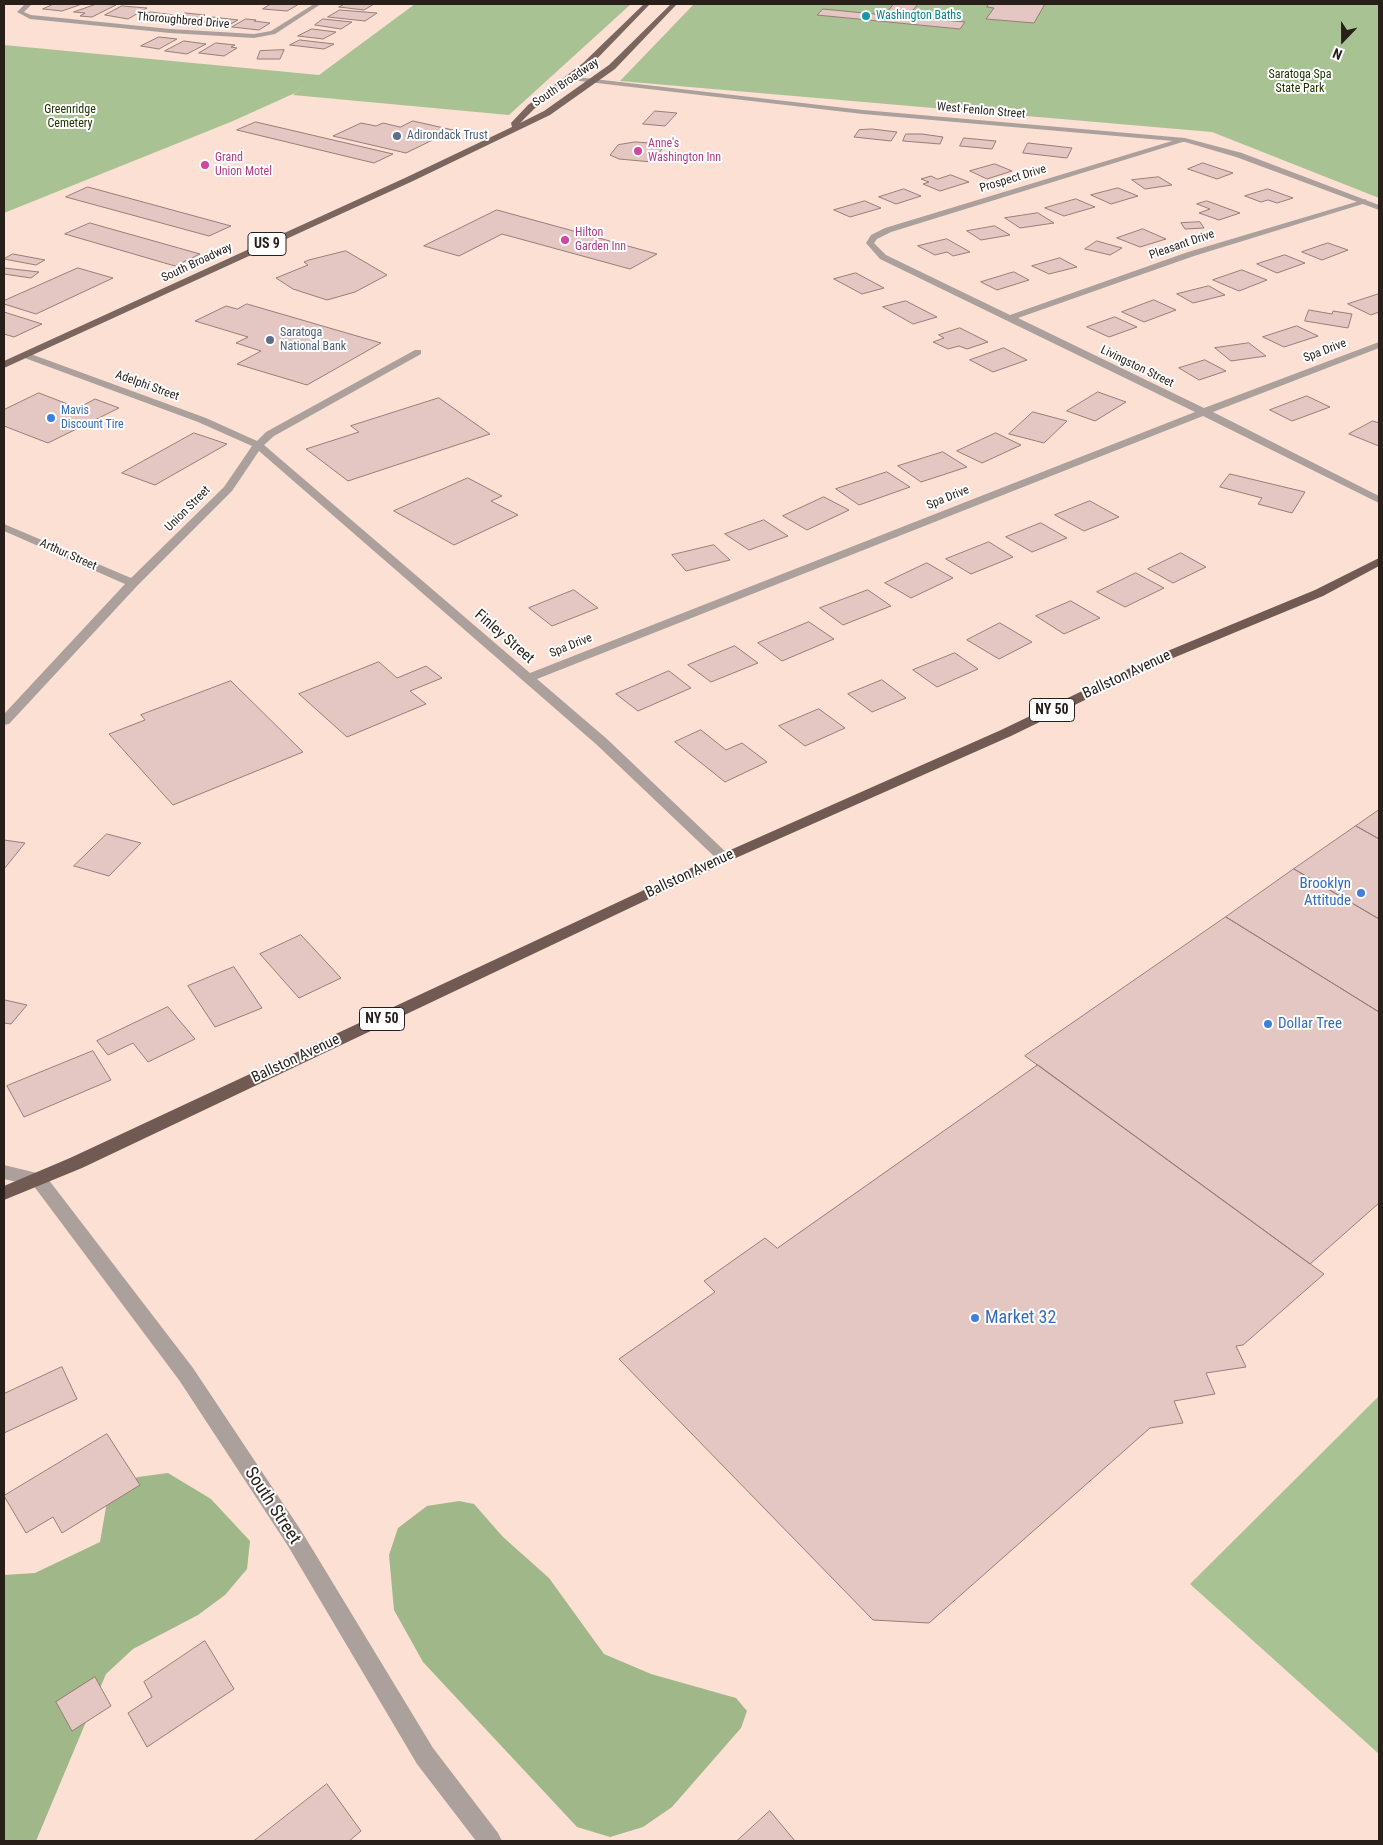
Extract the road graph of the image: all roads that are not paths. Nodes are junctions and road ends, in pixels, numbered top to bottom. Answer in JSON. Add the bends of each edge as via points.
{"nodes":[{"id":1,"x":30,"y":4,"type":"edge"},
{"id":2,"x":318,"y":4,"type":"edge"},
{"id":3,"x":647,"y":4,"type":"edge"},
{"id":4,"x":674,"y":4,"type":"edge"},
{"id":5,"x":570,"y":78,"type":"junction"},
{"id":6,"x":595,"y":81,"type":"junction"},
{"id":7,"x":508,"y":131,"type":"junction"},
{"id":8,"x":1185,"y":140,"type":"junction"},
{"id":9,"x":1363,"y":201,"type":"junction"},
{"id":10,"x":1379,"y":208,"type":"edge"},
{"id":11,"x":883,"y":257,"type":"joint"},
{"id":12,"x":1010,"y":318,"type":"junction"},
{"id":13,"x":1379,"y":345,"type":"edge"},
{"id":14,"x":418,"y":352,"type":"dead end"},
{"id":15,"x":25,"y":355,"type":"junction"},
{"id":16,"x":4,"y":365,"type":"edge"},
{"id":17,"x":1201,"y":413,"type":"junction"},
{"id":18,"x":258,"y":445,"type":"junction"},
{"id":19,"x":1379,"y":500,"type":"edge"},
{"id":20,"x":4,"y":527,"type":"edge"},
{"id":21,"x":1379,"y":562,"type":"edge"},
{"id":22,"x":133,"y":584,"type":"junction"},
{"id":23,"x":527,"y":678,"type":"junction"},
{"id":24,"x":4,"y":721,"type":"edge"},
{"id":25,"x":724,"y":858,"type":"junction"},
{"id":26,"x":4,"y":1172,"type":"edge"},
{"id":27,"x":39,"y":1180,"type":"junction"},
{"id":28,"x":4,"y":1193,"type":"edge"},
{"id":29,"x":490,"y":1841,"type":"edge"}],
"edges":[{"from":1,"to":2,"type":"street","name":"Thoroughbred Drive","via":[[20,12],[30,17],[240,36],[273,33]]},
{"from":3,"to":5,"type":"main road","name":"South Broadway","number":"US 9"},
{"from":4,"to":6,"type":"main road","name":"South Broadway","number":"US 9"},
{"from":5,"to":6,"type":"street","name":"West Fenlon Street"},
{"from":5,"to":7,"type":"main road","name":"South Broadway","number":"US 9","via":[[530,107]]},
{"from":6,"to":7,"type":"main road","name":"South Broadway","number":"US 9","via":[[547,113]]},
{"from":6,"to":8,"type":"street","name":"West Fenlon Street","via":[[871,112]]},
{"from":7,"to":15,"type":"main road","name":"South Broadway","number":"US 9"},
{"from":8,"to":9,"type":"street","name":"West Fenlon Street","via":[[1239,155]]},
{"from":8,"to":11,"type":"street","name":"Prospect Drive","via":[[888,230],[874,237],[870,243]]},
{"from":9,"to":10,"type":"street","name":"West Fenlon Street"},
{"from":9,"to":12,"type":"street","name":"Pleasant Drive","via":[[1191,254]]},
{"from":11,"to":12,"type":"street","name":"Livingston Street"},
{"from":12,"to":17,"type":"street","name":"Livingston Street"},
{"from":13,"to":17,"type":"street","name":"Spa Drive"},
{"from":14,"to":18,"type":"street","name":"Union Street","via":[[270,434]]},
{"from":15,"to":16,"type":"main road","name":"South Broadway","number":"US 9"},
{"from":15,"to":18,"type":"street","name":"Adelphi Street","via":[[202,420]]},
{"from":17,"to":19,"type":"street","name":"Livingston Street"},
{"from":17,"to":23,"type":"street","name":"Spa Drive"},
{"from":18,"to":22,"type":"street","name":"Union Street","via":[[228,489]]},
{"from":18,"to":23,"type":"street","name":"Finley Street"},
{"from":20,"to":22,"type":"street","name":"Arthur Street"},
{"from":21,"to":25,"type":"highway","name":"Ballston Avenue","number":"NY 50","via":[[1319,593],[1157,660],[1006,733]]},
{"from":22,"to":24,"type":"street","name":"Union Street"},
{"from":23,"to":25,"type":"street","name":"Finley Street","via":[[602,742]]},
{"from":25,"to":27,"type":"highway","name":"Ballston Avenue","number":"NY 50"},
{"from":26,"to":27,"type":"street"},
{"from":27,"to":28,"type":"highway","name":"Ballston Avenue","number":"NY 50"},
{"from":27,"to":29,"type":"street","name":"South Street","via":[[186,1374],[295,1540],[426,1756]]}]}
